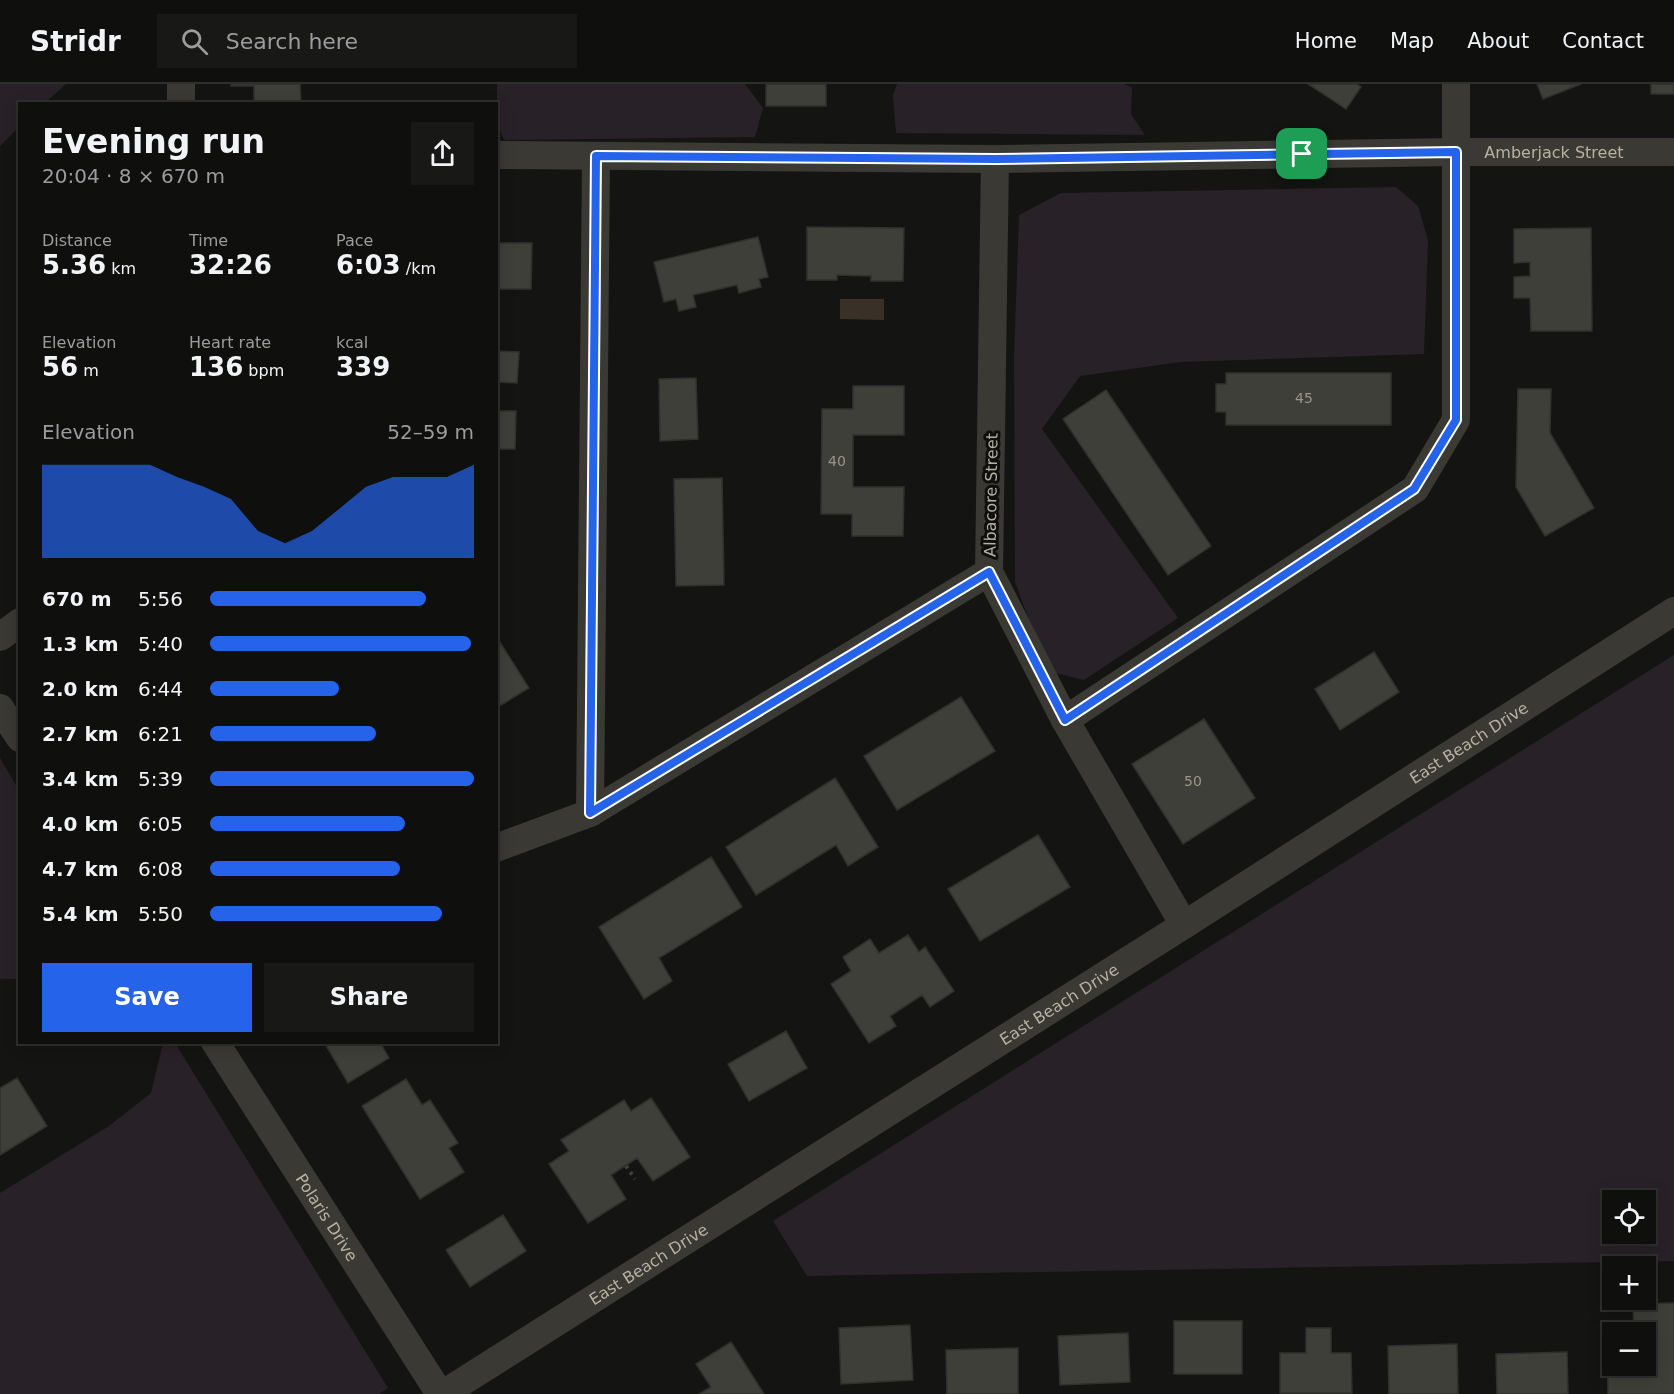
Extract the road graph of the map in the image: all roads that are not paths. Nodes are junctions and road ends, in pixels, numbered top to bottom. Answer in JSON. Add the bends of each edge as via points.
{"nodes":[{"id":1,"x":181,"y":84,"type":"edge"},
{"id":2,"x":1456,"y":84,"type":"edge"},
{"id":3,"x":181,"y":102,"type":"edge"},
{"id":4,"x":1456,"y":152,"type":"junction"},
{"id":5,"x":1674,"y":152,"type":"edge"},
{"id":6,"x":498,"y":155,"type":"edge"},
{"id":7,"x":596,"y":156,"type":"junction"},
{"id":8,"x":996,"y":159,"type":"junction"},
{"id":9,"x":989,"y":572,"type":"junction"},
{"id":10,"x":1674,"y":611,"type":"edge"},
{"id":11,"x":18,"y":624,"type":"edge"},
{"id":12,"x":0,"y":637,"type":"edge"},
{"id":13,"x":0,"y":708,"type":"edge"},
{"id":14,"x":1065,"y":720,"type":"junction"},
{"id":15,"x":18,"y":735,"type":"edge"},
{"id":16,"x":590,"y":813,"type":"junction"},
{"id":17,"x":498,"y":847,"type":"edge"},
{"id":18,"x":1184,"y":925,"type":"junction"},
{"id":19,"x":216,"y":1044,"type":"edge"},
{"id":20,"x":442,"y":1394,"type":"edge"}],
"edges":[{"from":1,"to":3,"type":"street"},
{"from":2,"to":4,"type":"street"},
{"from":4,"to":5,"type":"street","name":"Amberjack Street"},
{"from":4,"to":8,"type":"street","name":"Amberjack Street"},
{"from":4,"to":14,"type":"street","via":[[1456,420],[1414,489]]},
{"from":6,"to":7,"type":"street","name":"Amberjack Street"},
{"from":7,"to":8,"type":"street","name":"Amberjack Street"},
{"from":7,"to":16,"type":"street"},
{"from":8,"to":9,"type":"street","name":"Albacore Street"},
{"from":9,"to":14,"type":"street","name":"Albacore Street"},
{"from":9,"to":16,"type":"street"},
{"from":10,"to":18,"type":"street","name":"East Beach Drive"},
{"from":11,"to":12,"type":"street"},
{"from":13,"to":15,"type":"street"},
{"from":14,"to":18,"type":"street","name":"Albacore Street"},
{"from":16,"to":17,"type":"street"},
{"from":18,"to":20,"type":"street","name":"East Beach Drive"},
{"from":19,"to":20,"type":"street","name":"Polaris Drive"}]}
